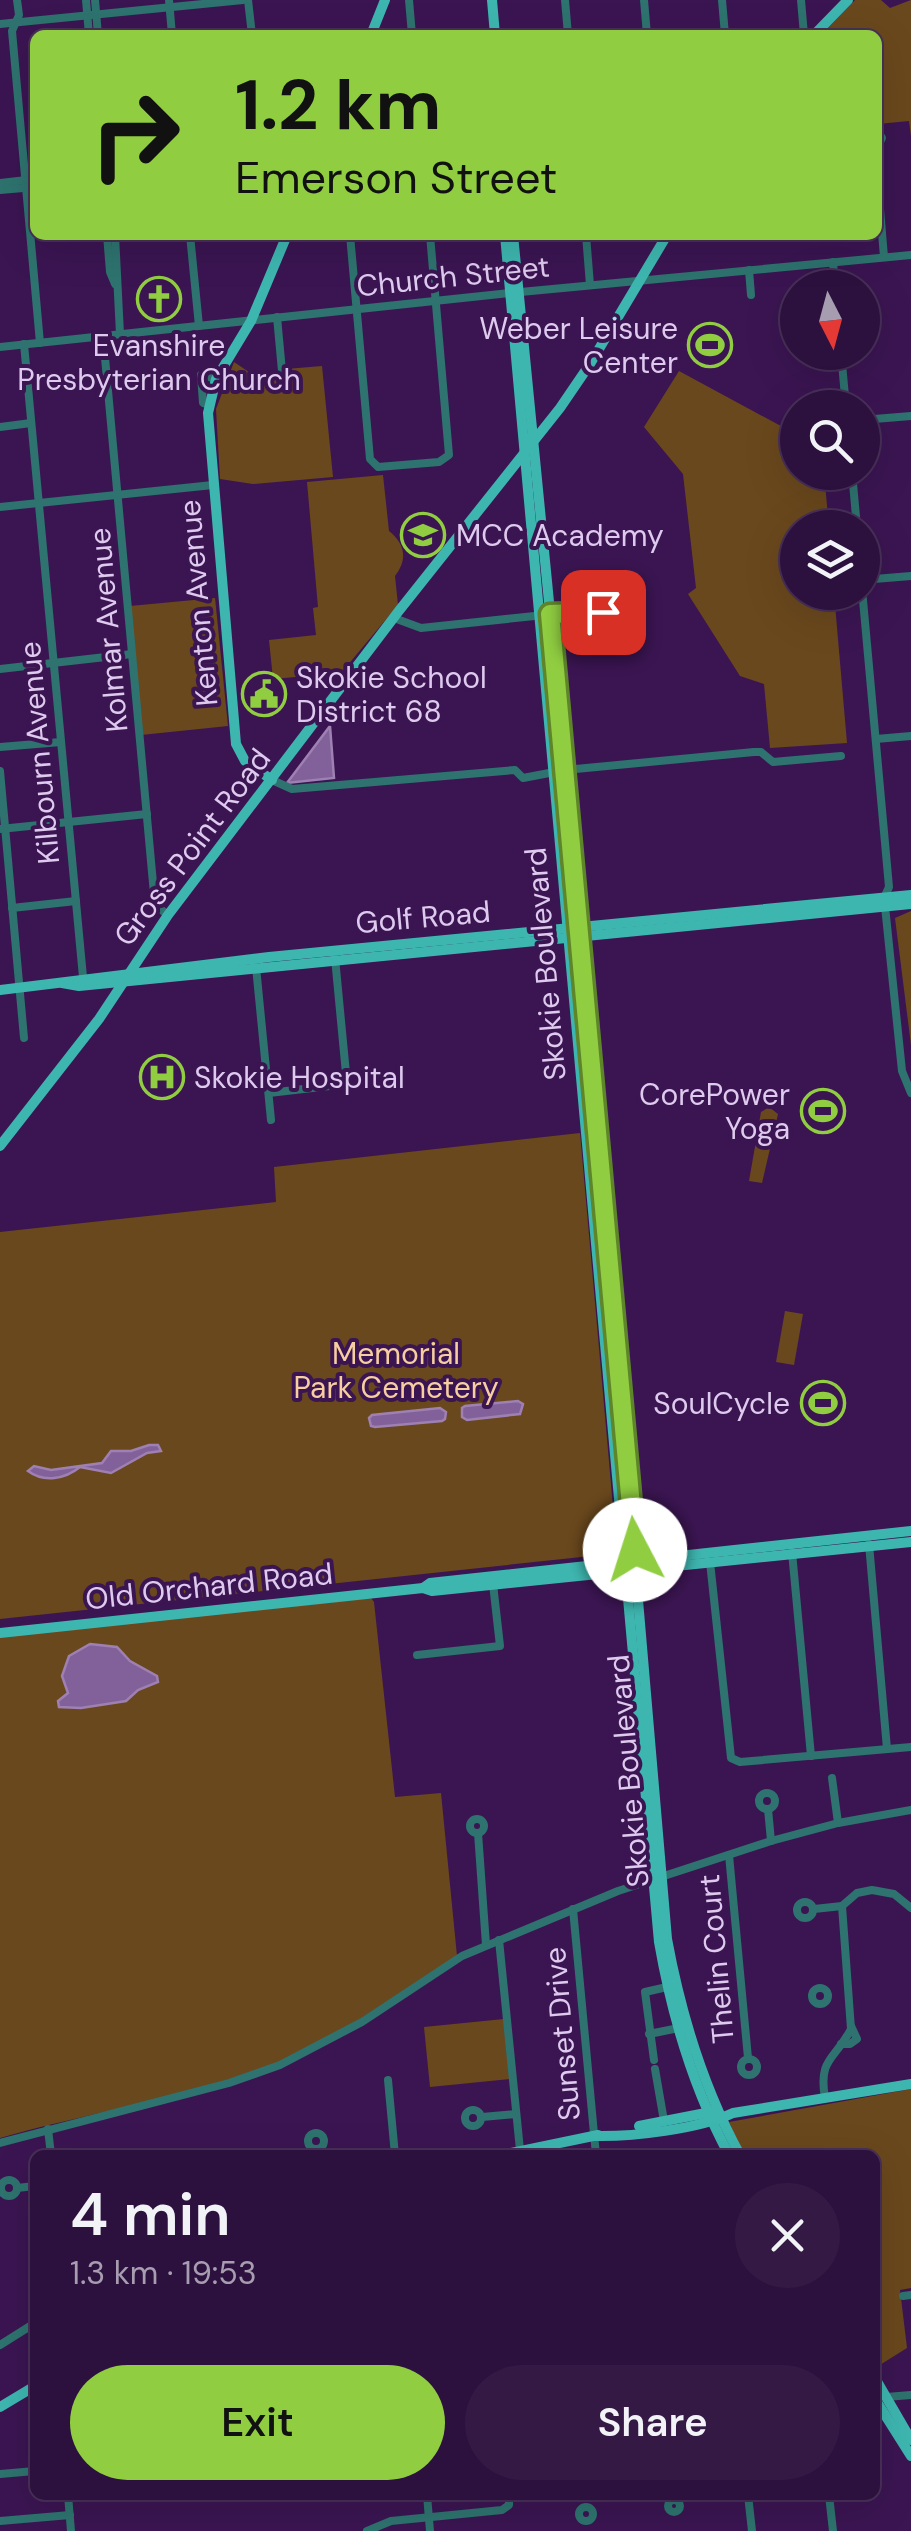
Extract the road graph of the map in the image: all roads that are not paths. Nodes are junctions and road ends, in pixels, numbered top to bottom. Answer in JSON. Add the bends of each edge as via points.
{"nodes":[{"id":1,"x":17,"y":0,"type":"edge"},
{"id":2,"x":86,"y":0,"type":"edge"},
{"id":3,"x":95,"y":0,"type":"edge"},
{"id":4,"x":245,"y":0,"type":"edge"},
{"id":5,"x":385,"y":0,"type":"edge"},
{"id":6,"x":409,"y":0,"type":"edge"},
{"id":7,"x":489,"y":0,"type":"edge"},
{"id":8,"x":565,"y":0,"type":"edge"},
{"id":9,"x":644,"y":0,"type":"edge"},
{"id":10,"x":722,"y":0,"type":"edge"},
{"id":11,"x":801,"y":0,"type":"edge"},
{"id":12,"x":848,"y":0,"type":"edge"},
{"id":13,"x":169,"y":4,"type":"edge"},
{"id":14,"x":92,"y":15,"type":"junction"},
{"id":15,"x":15,"y":23,"type":"junction"},
{"id":16,"x":0,"y":24,"type":"edge"},
{"id":17,"x":90,"y":30,"type":"edge"},
{"id":18,"x":96,"y":30,"type":"edge"},
{"id":19,"x":172,"y":30,"type":"edge"},
{"id":20,"x":251,"y":30,"type":"edge"},
{"id":21,"x":372,"y":30,"type":"edge"},
{"id":22,"x":412,"y":30,"type":"edge"},
{"id":23,"x":492,"y":30,"type":"edge"},
{"id":24,"x":568,"y":30,"type":"edge"},
{"id":25,"x":647,"y":30,"type":"edge"},
{"id":26,"x":725,"y":30,"type":"edge"},
{"id":27,"x":804,"y":30,"type":"edge"},
{"id":28,"x":819,"y":30,"type":"edge"},
{"id":29,"x":30,"y":183,"type":"edge"},
{"id":30,"x":0,"y":186,"type":"edge"},
{"id":31,"x":882,"y":234,"type":"edge"},
{"id":32,"x":34,"y":240,"type":"edge"},
{"id":33,"x":107,"y":240,"type":"edge"},
{"id":34,"x":115,"y":240,"type":"edge"},
{"id":35,"x":190,"y":240,"type":"edge"},
{"id":36,"x":285,"y":240,"type":"edge"},
{"id":37,"x":350,"y":240,"type":"edge"},
{"id":38,"x":430,"y":240,"type":"edge"},
{"id":39,"x":506,"y":240,"type":"edge"},
{"id":40,"x":513,"y":240,"type":"edge"},
{"id":41,"x":586,"y":240,"type":"edge"},
{"id":42,"x":664,"y":240,"type":"edge"},
{"id":43,"x":911,"y":255,"type":"edge"},
{"id":44,"x":884,"y":258,"type":"junction"},
{"id":45,"x":833,"y":262,"type":"junction"},
{"id":46,"x":749,"y":270,"type":"junction"},
{"id":47,"x":834,"y":270,"type":"edge"},
{"id":48,"x":640,"y":280,"type":"junction"},
{"id":49,"x":116,"y":284,"type":"junction"},
{"id":50,"x":590,"y":285,"type":"junction"},
{"id":51,"x":514,"y":292,"type":"junction"},
{"id":52,"x":751,"y":296,"type":"dead end"},
{"id":53,"x":436,"y":301,"type":"junction"},
{"id":54,"x":357,"y":309,"type":"junction"},
{"id":55,"x":277,"y":318,"type":"junction"},
{"id":56,"x":252,"y":320,"type":"junction"},
{"id":57,"x":198,"y":326,"type":"junction"},
{"id":58,"x":120,"y":334,"type":"junction"},
{"id":59,"x":103,"y":336,"type":"junction"},
{"id":60,"x":40,"y":342,"type":"junction"},
{"id":61,"x":24,"y":344,"type":"junction"},
{"id":62,"x":0,"y":347,"type":"edge"},
{"id":63,"x":282,"y":372,"type":"dead end"},
{"id":64,"x":530,"y":410,"type":"junction"},
{"id":65,"x":911,"y":416,"type":"edge"},
{"id":66,"x":552,"y":418,"type":"junction"},
{"id":67,"x":880,"y":419,"type":"edge"},
{"id":68,"x":31,"y":423,"type":"junction"},
{"id":69,"x":0,"y":427,"type":"edge"},
{"id":70,"x":533,"y":442,"type":"junction"},
{"id":71,"x":523,"y":456,"type":"junction"},
{"id":72,"x":213,"y":485,"type":"junction"},
{"id":73,"x":499,"y":486,"type":"junction"},
{"id":74,"x":526,"y":491,"type":"junction"},
{"id":75,"x":118,"y":495,"type":"junction"},
{"id":76,"x":39,"y":504,"type":"junction"},
{"id":77,"x":0,"y":508,"type":"edge"},
{"id":78,"x":911,"y":576,"type":"edge"},
{"id":79,"x":880,"y":579,"type":"edge"},
{"id":80,"x":864,"y":610,"type":"edge"},
{"id":81,"x":547,"y":615,"type":"junction"},
{"id":82,"x":394,"y":618,"type":"junction"},
{"id":83,"x":132,"y":654,"type":"junction"},
{"id":84,"x":54,"y":663,"type":"junction"},
{"id":85,"x":0,"y":669,"type":"edge"},
{"id":86,"x":911,"y":736,"type":"edge"},
{"id":87,"x":876,"y":740,"type":"junction"},
{"id":88,"x":61,"y":742,"type":"junction"},
{"id":89,"x":0,"y":748,"type":"edge"},
{"id":90,"x":841,"y":756,"type":"dead end"},
{"id":91,"x":565,"y":770,"type":"junction"},
{"id":92,"x":0,"y":771,"type":"edge"},
{"id":93,"x":553,"y":774,"type":"junction"},
{"id":94,"x":272,"y":780,"type":"junction"},
{"id":95,"x":147,"y":814,"type":"junction"},
{"id":96,"x":68,"y":822,"type":"junction"},
{"id":97,"x":3,"y":829,"type":"edge"},
{"id":98,"x":905,"y":895,"type":"edge"},
{"id":99,"x":886,"y":898,"type":"junction"},
{"id":100,"x":76,"y":900,"type":"junction"},
{"id":101,"x":911,"y":904,"type":"edge"},
{"id":102,"x":12,"y":908,"type":"junction"},
{"id":103,"x":168,"y":914,"type":"junction"},
{"id":104,"x":580,"y":931,"type":"junction"},
{"id":105,"x":567,"y":932,"type":"junction"},
{"id":106,"x":335,"y":954,"type":"junction"},
{"id":107,"x":256,"y":967,"type":"junction"},
{"id":108,"x":128,"y":977,"type":"junction"},
{"id":109,"x":83,"y":978,"type":"junction"},
{"id":110,"x":61,"y":983,"type":"junction"},
{"id":111,"x":20,"y":988,"type":"junction"},
{"id":112,"x":0,"y":990,"type":"edge"},
{"id":113,"x":24,"y":1038,"type":"dead end"},
{"id":114,"x":269,"y":1093,"type":"junction"},
{"id":115,"x":911,"y":1094,"type":"edge"},
{"id":116,"x":272,"y":1120,"type":"dead end"},
{"id":117,"x":0,"y":1146,"type":"edge"},
{"id":118,"x":911,"y":1531,"type":"edge"},
{"id":119,"x":868,"y":1540,"type":"junction"},
{"id":120,"x":911,"y":1542,"type":"edge"},
{"id":121,"x":792,"y":1548,"type":"junction"},
{"id":122,"x":710,"y":1562,"type":"junction"},
{"id":123,"x":630,"y":1565,"type":"junction"},
{"id":124,"x":493,"y":1580,"type":"junction"},
{"id":125,"x":0,"y":1633,"type":"edge"},
{"id":126,"x":417,"y":1655,"type":"dead end"},
{"id":127,"x":911,"y":1747,"type":"edge"},
{"id":128,"x":887,"y":1749,"type":"junction"},
{"id":129,"x":811,"y":1756,"type":"junction"},
{"id":130,"x":832,"y":1778,"type":"dead end"},
{"id":131,"x":768,"y":1809,"type":"dead end"},
{"id":132,"x":911,"y":1810,"type":"edge"},
{"id":133,"x":838,"y":1823,"type":"junction"},
{"id":134,"x":478,"y":1833,"type":"dead end"},
{"id":135,"x":772,"y":1841,"type":"junction"},
{"id":136,"x":729,"y":1855,"type":"junction"},
{"id":137,"x":658,"y":1878,"type":"junction"},
{"id":138,"x":842,"y":1906,"type":"junction"},
{"id":139,"x":911,"y":1908,"type":"edge"},
{"id":140,"x":573,"y":1909,"type":"junction"},
{"id":141,"x":814,"y":1909,"type":"dead end"},
{"id":142,"x":499,"y":1940,"type":"junction"},
{"id":143,"x":486,"y":1945,"type":"junction"},
{"id":144,"x":666,"y":1987,"type":"junction"},
{"id":145,"x":848,"y":1992,"type":"junction"},
{"id":146,"x":828,"y":1995,"type":"dead end"},
{"id":147,"x":681,"y":2027,"type":"junction"},
{"id":148,"x":649,"y":2034,"type":"junction"},
{"id":149,"x":748,"y":2058,"type":"dead end"},
{"id":150,"x":388,"y":2080,"type":"dead end"},
{"id":151,"x":911,"y":2084,"type":"edge"},
{"id":152,"x":825,"y":2098,"type":"junction"},
{"id":153,"x":516,"y":2114,"type":"junction"},
{"id":154,"x":714,"y":2116,"type":"junction"},
{"id":155,"x":482,"y":2118,"type":"dead end"},
{"id":156,"x":664,"y":2121,"type":"junction"},
{"id":157,"x":48,"y":2129,"type":"junction"},
{"id":158,"x":594,"y":2136,"type":"junction"},
{"id":159,"x":0,"y":2143,"type":"edge"},
{"id":160,"x":50,"y":2150,"type":"edge"},
{"id":161,"x":395,"y":2150,"type":"edge"},
{"id":162,"x":520,"y":2150,"type":"joint"},
{"id":163,"x":595,"y":2150,"type":"edge"},
{"id":164,"x":727,"y":2150,"type":"edge"},
{"id":165,"x":737,"y":2150,"type":"edge"},
{"id":166,"x":30,"y":2187,"type":"edge"},
{"id":167,"x":18,"y":2188,"type":"dead end"},
{"id":168,"x":30,"y":2327,"type":"edge"},
{"id":169,"x":0,"y":2345,"type":"edge"},
{"id":170,"x":30,"y":2389,"type":"edge"},
{"id":171,"x":911,"y":2395,"type":"edge"},
{"id":172,"x":880,"y":2398,"type":"edge"},
{"id":173,"x":880,"y":2399,"type":"edge"},
{"id":174,"x":880,"y":2400,"type":"edge"},
{"id":175,"x":0,"y":2407,"type":"edge"},
{"id":176,"x":911,"y":2440,"type":"edge"},
{"id":177,"x":911,"y":2456,"type":"edge"},
{"id":178,"x":30,"y":2471,"type":"edge"},
{"id":179,"x":0,"y":2474,"type":"edge"},
{"id":180,"x":68,"y":2500,"type":"edge"},
{"id":181,"x":427,"y":2500,"type":"edge"},
{"id":182,"x":509,"y":2500,"type":"edge"},
{"id":183,"x":588,"y":2500,"type":"edge"},
{"id":184,"x":749,"y":2500,"type":"edge"},
{"id":185,"x":829,"y":2500,"type":"edge"},
{"id":186,"x":588,"y":2507,"type":"dead end"},
{"id":187,"x":70,"y":2515,"type":"junction"},
{"id":188,"x":429,"y":2517,"type":"junction"},
{"id":189,"x":0,"y":2521,"type":"edge"},
{"id":190,"x":71,"y":2531,"type":"edge"},
{"id":191,"x":367,"y":2531,"type":"edge"},
{"id":192,"x":430,"y":2531,"type":"edge"},
{"id":193,"x":752,"y":2531,"type":"edge"},
{"id":194,"x":832,"y":2531,"type":"edge"}],
"edges":[{"from":1,"to":15,"type":"street"},
{"from":2,"to":14,"type":"street"},
{"from":3,"to":14,"type":"street"},
{"from":4,"to":13,"type":"street"},
{"from":4,"to":20,"type":"street"},
{"from":5,"to":21,"type":"main road"},
{"from":6,"to":22,"type":"street"},
{"from":7,"to":23,"type":"main road"},
{"from":8,"to":24,"type":"street"},
{"from":9,"to":25,"type":"street"},
{"from":10,"to":26,"type":"street"},
{"from":11,"to":27,"type":"street"},
{"from":12,"to":28,"type":"main road"},
{"from":13,"to":14,"type":"street"},
{"from":13,"to":19,"type":"street"},
{"from":14,"to":15,"type":"street"},
{"from":14,"to":17,"type":"street"},
{"from":14,"to":18,"type":"street"},
{"from":15,"to":16,"type":"street"},
{"from":15,"to":29,"type":"street"},
{"from":29,"to":30,"type":"street"},
{"from":31,"to":44,"type":"street"},
{"from":32,"to":60,"type":"street"},
{"from":33,"to":49,"type":"street"},
{"from":34,"to":49,"type":"street"},
{"from":35,"to":57,"type":"street"},
{"from":36,"to":56,"type":"main road","name":"Kenton Avenue"},
{"from":37,"to":54,"type":"street"},
{"from":38,"to":53,"type":"street"},
{"from":39,"to":51,"type":"main road","name":"Skokie Boulevard"},
{"from":40,"to":51,"type":"main road","name":"Skokie Boulevard"},
{"from":41,"to":50,"type":"street"},
{"from":42,"to":48,"type":"main road","name":"Gross Point Road"},
{"from":43,"to":44,"type":"street","name":"Church Street"},
{"from":44,"to":45,"type":"street","name":"Church Street"},
{"from":45,"to":46,"type":"street","name":"Church Street"},
{"from":45,"to":47,"type":"street"},
{"from":46,"to":48,"type":"street","name":"Church Street"},
{"from":46,"to":52,"type":"street"},
{"from":48,"to":50,"type":"street","name":"Church Street"},
{"from":48,"to":66,"type":"main road","name":"Gross Point Road"},
{"from":49,"to":58,"type":"street"},
{"from":50,"to":51,"type":"street","name":"Church Street"},
{"from":51,"to":53,"type":"street","name":"Church Street"},
{"from":51,"to":64,"type":"main road","name":"Skokie Boulevard"},
{"from":51,"to":71,"type":"main road","name":"Skokie Boulevard"},
{"from":53,"to":54,"type":"street","name":"Church Street"},
{"from":53,"to":54,"type":"street","via":[[447,458],[378,467],[372,465]]},
{"from":54,"to":55,"type":"street","name":"Church Street"},
{"from":55,"to":56,"type":"street","name":"Church Street"},
{"from":55,"to":63,"type":"street"},
{"from":56,"to":57,"type":"street","name":"Church Street"},
{"from":56,"to":72,"type":"main road","name":"Kenton Avenue","via":[[216,378],[209,406]]},
{"from":57,"to":58,"type":"street","name":"Church Street"},
{"from":58,"to":59,"type":"street","name":"Church Street"},
{"from":59,"to":60,"type":"street","name":"Church Street"},
{"from":59,"to":75,"type":"street","name":"Kolmar Avenue"},
{"from":60,"to":61,"type":"street","name":"Church Street"},
{"from":61,"to":62,"type":"street","name":"Church Street"},
{"from":61,"to":68,"type":"street","name":"Kilbourn Avenue"},
{"from":64,"to":66,"type":"main road"},
{"from":64,"to":70,"type":"main road","name":"Skokie Boulevard"},
{"from":65,"to":67,"type":"street"},
{"from":66,"to":70,"type":"main road","name":"Gross Point Road"},
{"from":68,"to":69,"type":"street"},
{"from":68,"to":76,"type":"street","name":"Kilbourn Avenue"},
{"from":70,"to":71,"type":"main road","name":"Gross Point Road"},
{"from":70,"to":81,"type":"main road","name":"Skokie Boulevard"},
{"from":71,"to":73,"type":"main road","name":"Gross Point Road"},
{"from":71,"to":74,"type":"main road","name":"Skokie Boulevard"},
{"from":72,"to":75,"type":"street"},
{"from":72,"to":94,"type":"main road","name":"Kenton Avenue","via":[[236,744],[245,761]]},
{"from":73,"to":74,"type":"main road","via":[[516,481]]},
{"from":73,"to":82,"type":"main road","name":"Gross Point Road"},
{"from":74,"to":81,"type":"main road","name":"Skokie Boulevard"},
{"from":75,"to":76,"type":"street"},
{"from":75,"to":83,"type":"street","name":"Kolmar Avenue"},
{"from":76,"to":77,"type":"street"},
{"from":76,"to":84,"type":"street","name":"Kilbourn Avenue"},
{"from":78,"to":79,"type":"street"},
{"from":80,"to":87,"type":"street"},
{"from":81,"to":81,"type":"street","via":[[628,609],[635,605],[581,606]]},
{"from":81,"to":82,"type":"street","via":[[422,628]]},
{"from":81,"to":91,"type":"main road","name":"Skokie Boulevard"},
{"from":81,"to":93,"type":"main road","name":"Skokie Boulevard"},
{"from":82,"to":94,"type":"main road","name":"Gross Point Road"},
{"from":83,"to":84,"type":"street"},
{"from":83,"to":95,"type":"street","name":"Kolmar Avenue"},
{"from":84,"to":85,"type":"street"},
{"from":84,"to":88,"type":"street","name":"Kilbourn Avenue"},
{"from":86,"to":87,"type":"street"},
{"from":87,"to":99,"type":"street"},
{"from":88,"to":89,"type":"street"},
{"from":88,"to":96,"type":"street","name":"Kilbourn Avenue"},
{"from":90,"to":91,"type":"street","via":[[774,762],[754,752]]},
{"from":91,"to":93,"type":"street"},
{"from":91,"to":104,"type":"main road","name":"Skokie Boulevard"},
{"from":92,"to":97,"type":"street"},
{"from":93,"to":94,"type":"street","via":[[523,778],[515,770],[292,790]]},
{"from":93,"to":105,"type":"main road","name":"Skokie Boulevard"},
{"from":94,"to":103,"type":"main road","name":"Gross Point Road"},
{"from":95,"to":96,"type":"street"},
{"from":95,"to":103,"type":"street","name":"Kolmar Avenue","via":[[155,904]]},
{"from":96,"to":97,"type":"street"},
{"from":96,"to":100,"type":"street","name":"Kilbourn Avenue"},
{"from":97,"to":102,"type":"street"},
{"from":98,"to":99,"type":"main road","name":"Golf Road"},
{"from":99,"to":101,"type":"main road","name":"Golf Road"},
{"from":99,"to":104,"type":"main road","name":"Golf Road"},
{"from":99,"to":115,"type":"street","via":[[902,1071]]},
{"from":100,"to":102,"type":"street"},
{"from":100,"to":109,"type":"street","name":"Kilbourn Avenue"},
{"from":102,"to":111,"type":"street"},
{"from":103,"to":108,"type":"main road","name":"Gross Point Road"},
{"from":104,"to":105,"type":"main road","name":"Golf Road"},
{"from":104,"to":123,"type":"main road","name":"Skokie Boulevard"},
{"from":105,"to":106,"type":"main road","name":"Golf Road"},
{"from":105,"to":123,"type":"main road","name":"Skokie Boulevard"},
{"from":106,"to":107,"type":"main road","name":"Golf Road"},
{"from":106,"to":108,"type":"main road","name":"Golf Road"},
{"from":106,"to":114,"type":"street","via":[[347,1084]]},
{"from":107,"to":108,"type":"main road","name":"Golf Road"},
{"from":107,"to":114,"type":"street"},
{"from":108,"to":109,"type":"main road","name":"Golf Road"},
{"from":108,"to":110,"type":"main road","name":"Golf Road"},
{"from":108,"to":117,"type":"main road","name":"Gross Point Road"},
{"from":109,"to":110,"type":"main road","name":"Golf Road"},
{"from":110,"to":111,"type":"main road","name":"Golf Road"},
{"from":111,"to":112,"type":"main road","name":"Golf Road"},
{"from":111,"to":113,"type":"street"},
{"from":114,"to":116,"type":"street"},
{"from":118,"to":119,"type":"main road","name":"Old Orchard Road"},
{"from":119,"to":120,"type":"main road","name":"Old Orchard Road"},
{"from":119,"to":121,"type":"main road","name":"Old Orchard Road"},
{"from":119,"to":128,"type":"street"},
{"from":121,"to":122,"type":"main road","name":"Old Orchard Road"},
{"from":121,"to":123,"type":"main road","name":"Old Orchard Road"},
{"from":121,"to":129,"type":"street"},
{"from":122,"to":123,"type":"main road","name":"Old Orchard Road"},
{"from":122,"to":129,"type":"street","via":[[730,1758]]},
{"from":123,"to":124,"type":"main road","name":"Old Orchard Road"},
{"from":123,"to":137,"type":"main road","name":"Skokie Boulevard"},
{"from":124,"to":125,"type":"main road","name":"Old Orchard Road"},
{"from":124,"to":126,"type":"street","via":[[500,1646]]},
{"from":127,"to":128,"type":"street"},
{"from":128,"to":129,"type":"street"},
{"from":130,"to":133,"type":"street"},
{"from":131,"to":135,"type":"street"},
{"from":132,"to":133,"type":"street"},
{"from":133,"to":135,"type":"street"},
{"from":134,"to":143,"type":"street"},
{"from":135,"to":136,"type":"street"},
{"from":136,"to":137,"type":"street"},
{"from":136,"to":149,"type":"street","name":"Thelin Court"},
{"from":137,"to":140,"type":"street"},
{"from":137,"to":144,"type":"main road","name":"Skokie Boulevard"},
{"from":137,"to":147,"type":"main road","name":"Skokie Boulevard"},
{"from":138,"to":139,"type":"street","via":[[872,1890],[894,1894]]},
{"from":138,"to":141,"type":"street"},
{"from":138,"to":145,"type":"street"},
{"from":140,"to":142,"type":"street"},
{"from":140,"to":158,"type":"street","name":"Sunset Drive"},
{"from":142,"to":143,"type":"street"},
{"from":142,"to":153,"type":"street"},
{"from":143,"to":157,"type":"street","via":[[326,2044],[280,2065]]},
{"from":144,"to":147,"type":"main road","name":"Skokie Boulevard"},
{"from":144,"to":148,"type":"street","via":[[645,1992]]},
{"from":145,"to":146,"type":"street"},
{"from":145,"to":152,"type":"street","via":[[850,2033],[824,2068]]},
{"from":147,"to":148,"type":"street"},
{"from":147,"to":154,"type":"main road","name":"Skokie Boulevard"},
{"from":148,"to":156,"type":"street"},
{"from":150,"to":161,"type":"street"},
{"from":151,"to":152,"type":"main road"},
{"from":152,"to":154,"type":"main road"},
{"from":153,"to":155,"type":"street"},
{"from":153,"to":162,"type":"street"},
{"from":154,"to":156,"type":"main road"},
{"from":154,"to":158,"type":"main road"},
{"from":154,"to":164,"type":"main road","name":"Skokie Boulevard"},
{"from":154,"to":165,"type":"main road","name":"Skokie Boulevard"},
{"from":156,"to":158,"type":"main road"},
{"from":157,"to":159,"type":"street"},
{"from":157,"to":160,"type":"street"},
{"from":158,"to":162,"type":"main road"},
{"from":158,"to":163,"type":"street","name":"Sunset Drive"},
{"from":166,"to":167,"type":"street"},
{"from":168,"to":169,"type":"street"},
{"from":170,"to":175,"type":"main road"},
{"from":171,"to":172,"type":"street"},
{"from":173,"to":176,"type":"main road"},
{"from":174,"to":177,"type":"main road"},
{"from":178,"to":179,"type":"street"},
{"from":180,"to":187,"type":"street"},
{"from":181,"to":188,"type":"street"},
{"from":182,"to":188,"type":"street","via":[[508,2507]]},
{"from":183,"to":186,"type":"street"},
{"from":184,"to":193,"type":"street"},
{"from":185,"to":194,"type":"street"},
{"from":187,"to":189,"type":"street"},
{"from":187,"to":190,"type":"street"},
{"from":188,"to":191,"type":"street","via":[[391,2520]]},
{"from":188,"to":192,"type":"street"}]}
